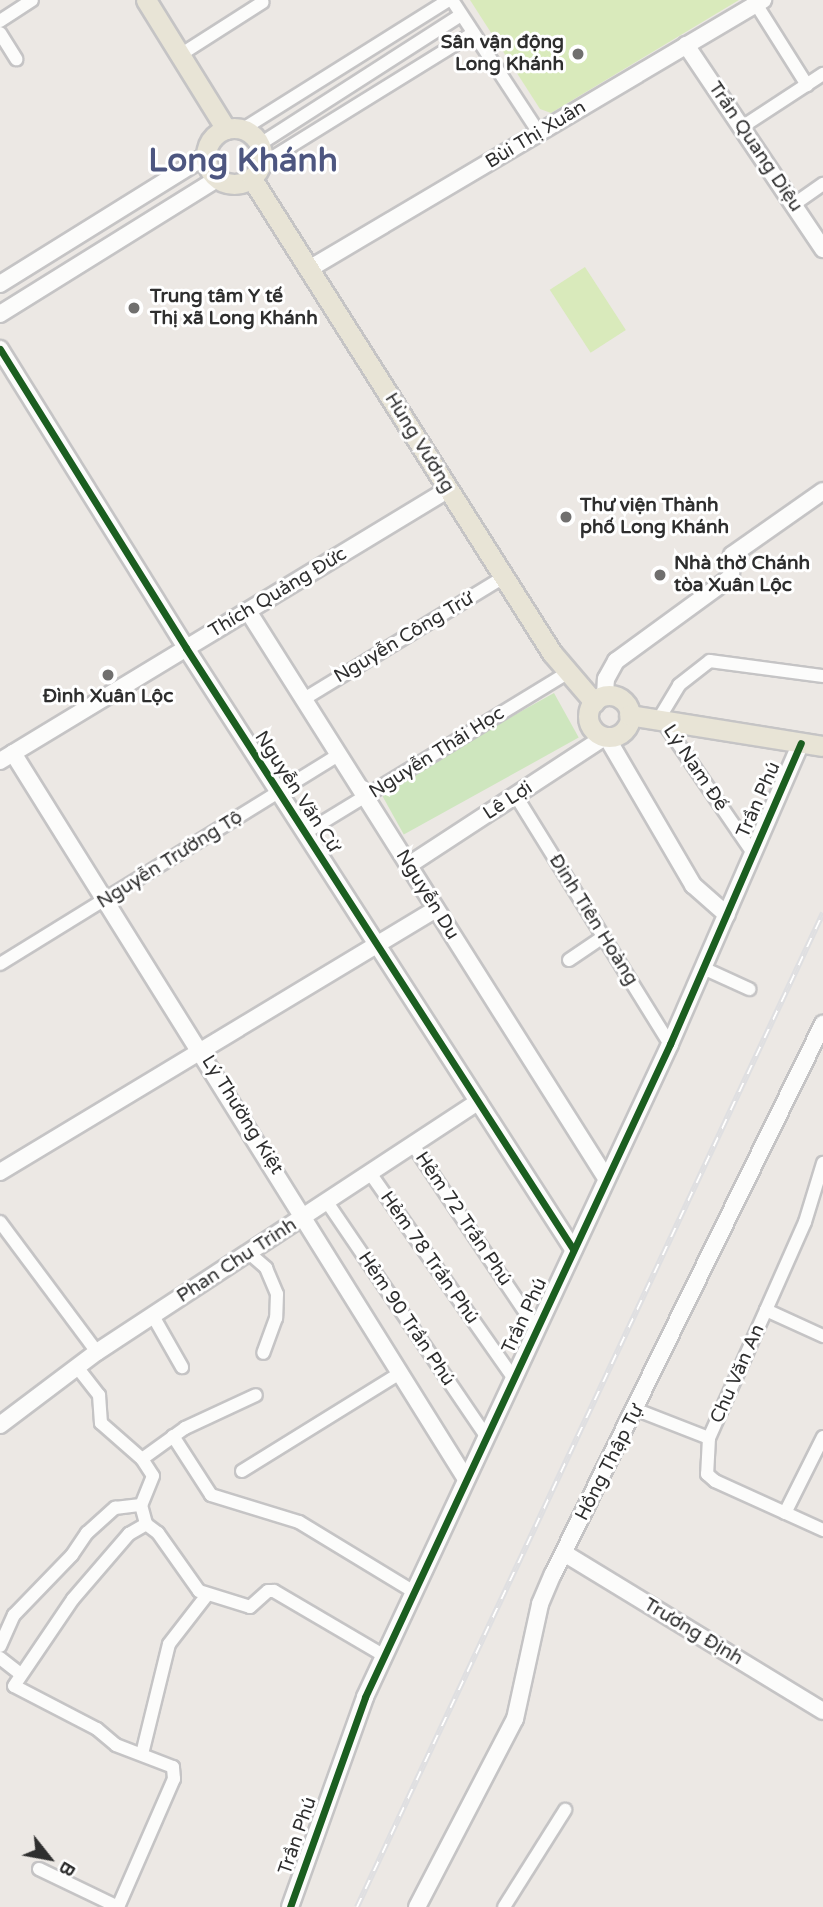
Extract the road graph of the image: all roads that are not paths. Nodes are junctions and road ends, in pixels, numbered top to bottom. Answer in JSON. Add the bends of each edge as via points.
{"nodes":[{"id":1,"x":32,"y":0,"type":"edge"},
{"id":2,"x":146,"y":0,"type":"edge"},
{"id":3,"x":450,"y":0,"type":"edge"},
{"id":4,"x":263,"y":2,"type":"dead end"},
{"id":5,"x":759,"y":2,"type":"edge"},
{"id":6,"x":461,"y":15,"type":"junction"},
{"id":7,"x":0,"y":21,"type":"edge"},
{"id":8,"x":0,"y":33,"type":"edge"},
{"id":9,"x":473,"y":33,"type":"junction"},
{"id":10,"x":686,"y":45,"type":"junction"},
{"id":11,"x":180,"y":55,"type":"junction"},
{"id":12,"x":16,"y":59,"type":"dead end"},
{"id":13,"x":823,"y":74,"type":"edge"},
{"id":14,"x":807,"y":85,"type":"junction"},
{"id":15,"x":741,"y":127,"type":"junction"},
{"id":16,"x":234,"y":129,"type":"junction"},
{"id":17,"x":539,"y":133,"type":"junction"},
{"id":18,"x":260,"y":144,"type":"junction"},
{"id":19,"x":206,"y":156,"type":"junction"},
{"id":20,"x":257,"y":172,"type":"junction"},
{"id":21,"x":217,"y":179,"type":"junction"},
{"id":22,"x":823,"y":184,"type":"edge"},
{"id":23,"x":793,"y":205,"type":"junction"},
{"id":24,"x":823,"y":249,"type":"edge"},
{"id":25,"x":309,"y":270,"type":"junction"},
{"id":26,"x":0,"y":284,"type":"edge"},
{"id":27,"x":0,"y":314,"type":"edge"},
{"id":28,"x":0,"y":349,"type":"edge"},
{"id":29,"x":449,"y":489,"type":"junction"},
{"id":30,"x":823,"y":491,"type":"edge"},
{"id":31,"x":504,"y":577,"type":"junction"},
{"id":32,"x":248,"y":611,"type":"junction"},
{"id":33,"x":186,"y":649,"type":"junction"},
{"id":34,"x":569,"y":672,"type":"junction"},
{"id":35,"x":823,"y":676,"type":"edge"},
{"id":36,"x":304,"y":699,"type":"junction"},
{"id":37,"x":599,"y":699,"type":"junction"},
{"id":38,"x":629,"y":715,"type":"junction"},
{"id":39,"x":660,"y":717,"type":"junction"},
{"id":40,"x":606,"y":736,"type":"junction"},
{"id":41,"x":802,"y":743,"type":"junction"},
{"id":42,"x":823,"y":746,"type":"edge"},
{"id":43,"x":339,"y":755,"type":"junction"},
{"id":44,"x":6,"y":757,"type":"edge"},
{"id":45,"x":279,"y":792,"type":"junction"},
{"id":46,"x":516,"y":796,"type":"junction"},
{"id":47,"x":365,"y":797,"type":"junction"},
{"id":48,"x":305,"y":833,"type":"junction"},
{"id":49,"x":753,"y":853,"type":"junction"},
{"id":50,"x":409,"y":865,"type":"junction"},
{"id":51,"x":106,"y":899,"type":"junction"},
{"id":52,"x":436,"y":909,"type":"junction"},
{"id":53,"x":727,"y":915,"type":"junction"},
{"id":54,"x":603,"y":937,"type":"junction"},
{"id":55,"x":377,"y":945,"type":"junction"},
{"id":56,"x":569,"y":960,"type":"dead end"},
{"id":57,"x":0,"y":964,"type":"edge"},
{"id":58,"x":704,"y":968,"type":"junction"},
{"id":59,"x":749,"y":989,"type":"dead end"},
{"id":60,"x":823,"y":1024,"type":"edge"},
{"id":61,"x":670,"y":1044,"type":"junction"},
{"id":62,"x":202,"y":1051,"type":"junction"},
{"id":63,"x":478,"y":1102,"type":"junction"},
{"id":64,"x":413,"y":1145,"type":"junction"},
{"id":65,"x":823,"y":1163,"type":"edge"},
{"id":66,"x":0,"y":1172,"type":"edge"},
{"id":67,"x":370,"y":1174,"type":"junction"},
{"id":68,"x":606,"y":1178,"type":"junction"},
{"id":69,"x":327,"y":1202,"type":"junction"},
{"id":70,"x":304,"y":1217,"type":"junction"},
{"id":71,"x":0,"y":1222,"type":"edge"},
{"id":72,"x":573,"y":1250,"type":"junction"},
{"id":73,"x":249,"y":1253,"type":"junction"},
{"id":74,"x":766,"y":1310,"type":"junction"},
{"id":75,"x":153,"y":1316,"type":"junction"},
{"id":76,"x":536,"y":1328,"type":"junction"},
{"id":77,"x":823,"y":1336,"type":"edge"},
{"id":78,"x":97,"y":1353,"type":"junction"},
{"id":79,"x":263,"y":1353,"type":"dead end"},
{"id":80,"x":76,"y":1367,"type":"junction"},
{"id":81,"x":183,"y":1367,"type":"dead end"},
{"id":82,"x":400,"y":1373,"type":"junction"},
{"id":83,"x":513,"y":1377,"type":"junction"},
{"id":84,"x":256,"y":1395,"type":"dead end"},
{"id":85,"x":637,"y":1410,"type":"junction"},
{"id":86,"x":0,"y":1424,"type":"edge"},
{"id":87,"x":173,"y":1436,"type":"junction"},
{"id":88,"x":486,"y":1436,"type":"junction"},
{"id":89,"x":823,"y":1437,"type":"edge"},
{"id":90,"x":709,"y":1438,"type":"junction"},
{"id":91,"x":142,"y":1460,"type":"junction"},
{"id":92,"x":242,"y":1471,"type":"dead end"},
{"id":93,"x":466,"y":1479,"type":"junction"},
{"id":94,"x":141,"y":1504,"type":"junction"},
{"id":95,"x":785,"y":1513,"type":"junction"},
{"id":96,"x":146,"y":1524,"type":"junction"},
{"id":97,"x":823,"y":1531,"type":"edge"},
{"id":98,"x":564,"y":1553,"type":"junction"},
{"id":99,"x":414,"y":1592,"type":"junction"},
{"id":100,"x":207,"y":1595,"type":"junction"},
{"id":101,"x":0,"y":1646,"type":"edge"},
{"id":102,"x":385,"y":1656,"type":"junction"},
{"id":103,"x":0,"y":1658,"type":"edge"},
{"id":104,"x":19,"y":1673,"type":"junction"},
{"id":105,"x":823,"y":1712,"type":"edge"},
{"id":106,"x":142,"y":1754,"type":"junction"},
{"id":107,"x":565,"y":1810,"type":"dead end"},
{"id":108,"x":39,"y":1869,"type":"dead end"},
{"id":109,"x":118,"y":1907,"type":"edge"},
{"id":110,"x":290,"y":1907,"type":"edge"},
{"id":111,"x":417,"y":1907,"type":"edge"},
{"id":112,"x":504,"y":1907,"type":"edge"}],
"edges":[{"from":1,"to":7,"type":"street"},
{"from":2,"to":11,"type":"main road"},
{"from":3,"to":6,"type":"street"},
{"from":3,"to":16,"type":"street"},
{"from":4,"to":11,"type":"street"},
{"from":5,"to":10,"type":"street","name":"Bùi Thị Xuân"},
{"from":5,"to":14,"type":"street"},
{"from":6,"to":9,"type":"street"},
{"from":6,"to":18,"type":"street"},
{"from":8,"to":12,"type":"street"},
{"from":9,"to":17,"type":"street"},
{"from":9,"to":20,"type":"street"},
{"from":10,"to":15,"type":"street","name":"Trần Quang Diệu"},
{"from":10,"to":17,"type":"street","name":"Bùi Thị Xuân"},
{"from":11,"to":16,"type":"main road"},
{"from":13,"to":14,"type":"street"},
{"from":14,"to":15,"type":"street"},
{"from":15,"to":23,"type":"street","name":"Trần Quang Diệu"},
{"from":16,"to":18,"type":"main road"},
{"from":16,"to":19,"type":"main road","via":[[208,145]]},
{"from":17,"to":25,"type":"street","name":"Bùi Thị Xuân"},
{"from":18,"to":20,"type":"main road"},
{"from":19,"to":21,"type":"main road"},
{"from":19,"to":26,"type":"street"},
{"from":20,"to":21,"type":"main road","via":[[228,184]]},
{"from":20,"to":25,"type":"main road","name":"Hùng Vương"},
{"from":21,"to":27,"type":"street"},
{"from":22,"to":23,"type":"street"},
{"from":23,"to":24,"type":"street","name":"Trần Quang Diệu"},
{"from":25,"to":29,"type":"main road","name":"Hùng Vương"},
{"from":28,"to":33,"type":"street","name":"Nguyễn Văn Cừ"},
{"from":29,"to":31,"type":"main road","name":"Hùng Vương"},
{"from":29,"to":32,"type":"street","name":"Thích Quảng Đức"},
{"from":30,"to":37,"type":"street","via":[[732,555],[731,577],[616,661]]},
{"from":31,"to":34,"type":"main road","name":"Hùng Vương"},
{"from":31,"to":36,"type":"street","name":"Nguyễn Công Trứ"},
{"from":32,"to":33,"type":"street","name":"Thích Quảng Đức"},
{"from":32,"to":36,"type":"street","name":"Nguyễn Du"},
{"from":33,"to":44,"type":"street","name":"Thích Quảng Đức"},
{"from":33,"to":45,"type":"street","name":"Nguyễn Văn Cừ"},
{"from":34,"to":37,"type":"main road","name":"Hùng Vương"},
{"from":34,"to":47,"type":"street","name":"Nguyễn Thái Học"},
{"from":35,"to":39,"type":"street","via":[[710,661],[679,685]]},
{"from":36,"to":43,"type":"street","name":"Nguyễn Du"},
{"from":37,"to":38,"type":"main road","via":[[620,699]]},
{"from":37,"to":40,"type":"main road","via":[[590,724]]},
{"from":38,"to":39,"type":"main road"},
{"from":38,"to":40,"type":"main road","via":[[623,731]]},
{"from":39,"to":41,"type":"main road"},
{"from":39,"to":49,"type":"street","name":"Lý Nam Đế"},
{"from":40,"to":46,"type":"street","name":"Lê Lợi"},
{"from":40,"to":53,"type":"street","via":[[693,885]]},
{"from":41,"to":42,"type":"main road"},
{"from":41,"to":49,"type":"street","name":"Trần Phú"},
{"from":43,"to":45,"type":"street","name":"Nguyễn Trường Tộ"},
{"from":43,"to":47,"type":"street","name":"Nguyễn Du"},
{"from":44,"to":51,"type":"street","name":"Lý Thường Kiệt"},
{"from":45,"to":48,"type":"street","name":"Nguyễn Văn Cừ"},
{"from":45,"to":51,"type":"street","name":"Nguyễn Trường Tộ"},
{"from":46,"to":50,"type":"street","name":"Lê Lợi"},
{"from":46,"to":54,"type":"street","name":"Đinh Tiên Hoàng"},
{"from":47,"to":48,"type":"street","name":"Nguyễn Thái Học"},
{"from":47,"to":50,"type":"street","name":"Nguyễn Du"},
{"from":48,"to":55,"type":"street","name":"Nguyễn Văn Cừ"},
{"from":49,"to":53,"type":"street","name":"Trần Phú"},
{"from":50,"to":52,"type":"street","name":"Nguyễn Du"},
{"from":51,"to":57,"type":"street","name":"Nguyễn Trường Tộ"},
{"from":51,"to":62,"type":"street","name":"Lý Thường Kiệt"},
{"from":52,"to":55,"type":"street"},
{"from":52,"to":68,"type":"street","name":"Nguyễn Du"},
{"from":53,"to":58,"type":"street","name":"Trần Phú"},
{"from":54,"to":56,"type":"street"},
{"from":54,"to":61,"type":"street","name":"Đinh Tiên Hoàng"},
{"from":55,"to":62,"type":"street"},
{"from":55,"to":63,"type":"street","name":"Nguyễn Văn Cừ"},
{"from":58,"to":59,"type":"street"},
{"from":58,"to":61,"type":"street","name":"Trần Phú"},
{"from":60,"to":85,"type":"street","name":"Hồng Thập Tự"},
{"from":61,"to":68,"type":"street","name":"Trần Phú"},
{"from":62,"to":66,"type":"street"},
{"from":62,"to":70,"type":"street","name":"Lý Thường Kiệt"},
{"from":63,"to":64,"type":"street","name":"Phan Chu Trinh"},
{"from":63,"to":72,"type":"street","name":"Nguyễn Văn Cừ"},
{"from":64,"to":67,"type":"street","name":"Phan Chu Trinh"},
{"from":64,"to":76,"type":"street","name":"Hẻm 72 Trần Phú"},
{"from":65,"to":74,"type":"street","name":"Chu Văn An","via":[[805,1222]]},
{"from":67,"to":69,"type":"street","name":"Phan Chu Trinh"},
{"from":67,"to":83,"type":"street","name":"Hẻm 78 Trần Phú"},
{"from":68,"to":72,"type":"street","name":"Trần Phú"},
{"from":69,"to":70,"type":"street","name":"Phan Chu Trinh"},
{"from":69,"to":88,"type":"street","name":"Hẻm 90 Trần Phú"},
{"from":70,"to":73,"type":"street","name":"Phan Chu Trinh"},
{"from":70,"to":82,"type":"street","name":"Lý Thường Kiệt"},
{"from":71,"to":78,"type":"street"},
{"from":72,"to":76,"type":"street","name":"Trần Phú"},
{"from":73,"to":75,"type":"street","name":"Phan Chu Trinh"},
{"from":73,"to":79,"type":"street","via":[[265,1268],[277,1294],[276,1318]]},
{"from":74,"to":77,"type":"street","name":"Chu Văn An"},
{"from":74,"to":90,"type":"street","name":"Chu Văn An"},
{"from":75,"to":78,"type":"street","name":"Phan Chu Trinh"},
{"from":75,"to":81,"type":"street"},
{"from":76,"to":83,"type":"street","name":"Trần Phú"},
{"from":78,"to":80,"type":"street","name":"Phan Chu Trinh"},
{"from":80,"to":86,"type":"street","name":"Phan Chu Trinh"},
{"from":80,"to":91,"type":"street","via":[[99,1395],[101,1423]]},
{"from":82,"to":92,"type":"street"},
{"from":82,"to":93,"type":"street","name":"Lý Thường Kiệt"},
{"from":83,"to":88,"type":"street","name":"Trần Phú"},
{"from":84,"to":87,"type":"street"},
{"from":85,"to":90,"type":"street"},
{"from":85,"to":98,"type":"street","name":"Hồng Thập Tự"},
{"from":87,"to":91,"type":"street"},
{"from":87,"to":99,"type":"street","via":[[211,1495],[299,1522]]},
{"from":88,"to":93,"type":"street","name":"Trần Phú"},
{"from":89,"to":95,"type":"street"},
{"from":90,"to":95,"type":"street","via":[[710,1478]]},
{"from":91,"to":94,"type":"street","via":[[152,1476]]},
{"from":93,"to":99,"type":"street","name":"Trần Phú"},
{"from":94,"to":96,"type":"street"},
{"from":94,"to":101,"type":"street","via":[[115,1508],[87,1533],[14,1615]]},
{"from":95,"to":97,"type":"street"},
{"from":96,"to":100,"type":"street","via":[[158,1533],[193,1587]]},
{"from":96,"to":104,"type":"street","via":[[129,1534],[73,1599]]},
{"from":98,"to":105,"type":"street","name":"Trương Định"},
{"from":98,"to":111,"type":"street","name":"Hồng Thập Tự","via":[[540,1604],[515,1718]]},
{"from":99,"to":102,"type":"street","name":"Trần Phú"},
{"from":100,"to":102,"type":"street","via":[[250,1607],[274,1591]]},
{"from":100,"to":106,"type":"street","via":[[169,1644]]},
{"from":102,"to":110,"type":"street","name":"Trần Phú","via":[[353,1726]]},
{"from":103,"to":104,"type":"street"},
{"from":104,"to":106,"type":"street","via":[[17,1689],[97,1729],[116,1745]]},
{"from":106,"to":109,"type":"street","via":[[169,1764],[176,1773]]},
{"from":107,"to":112,"type":"street"},
{"from":108,"to":109,"type":"street"}]}
